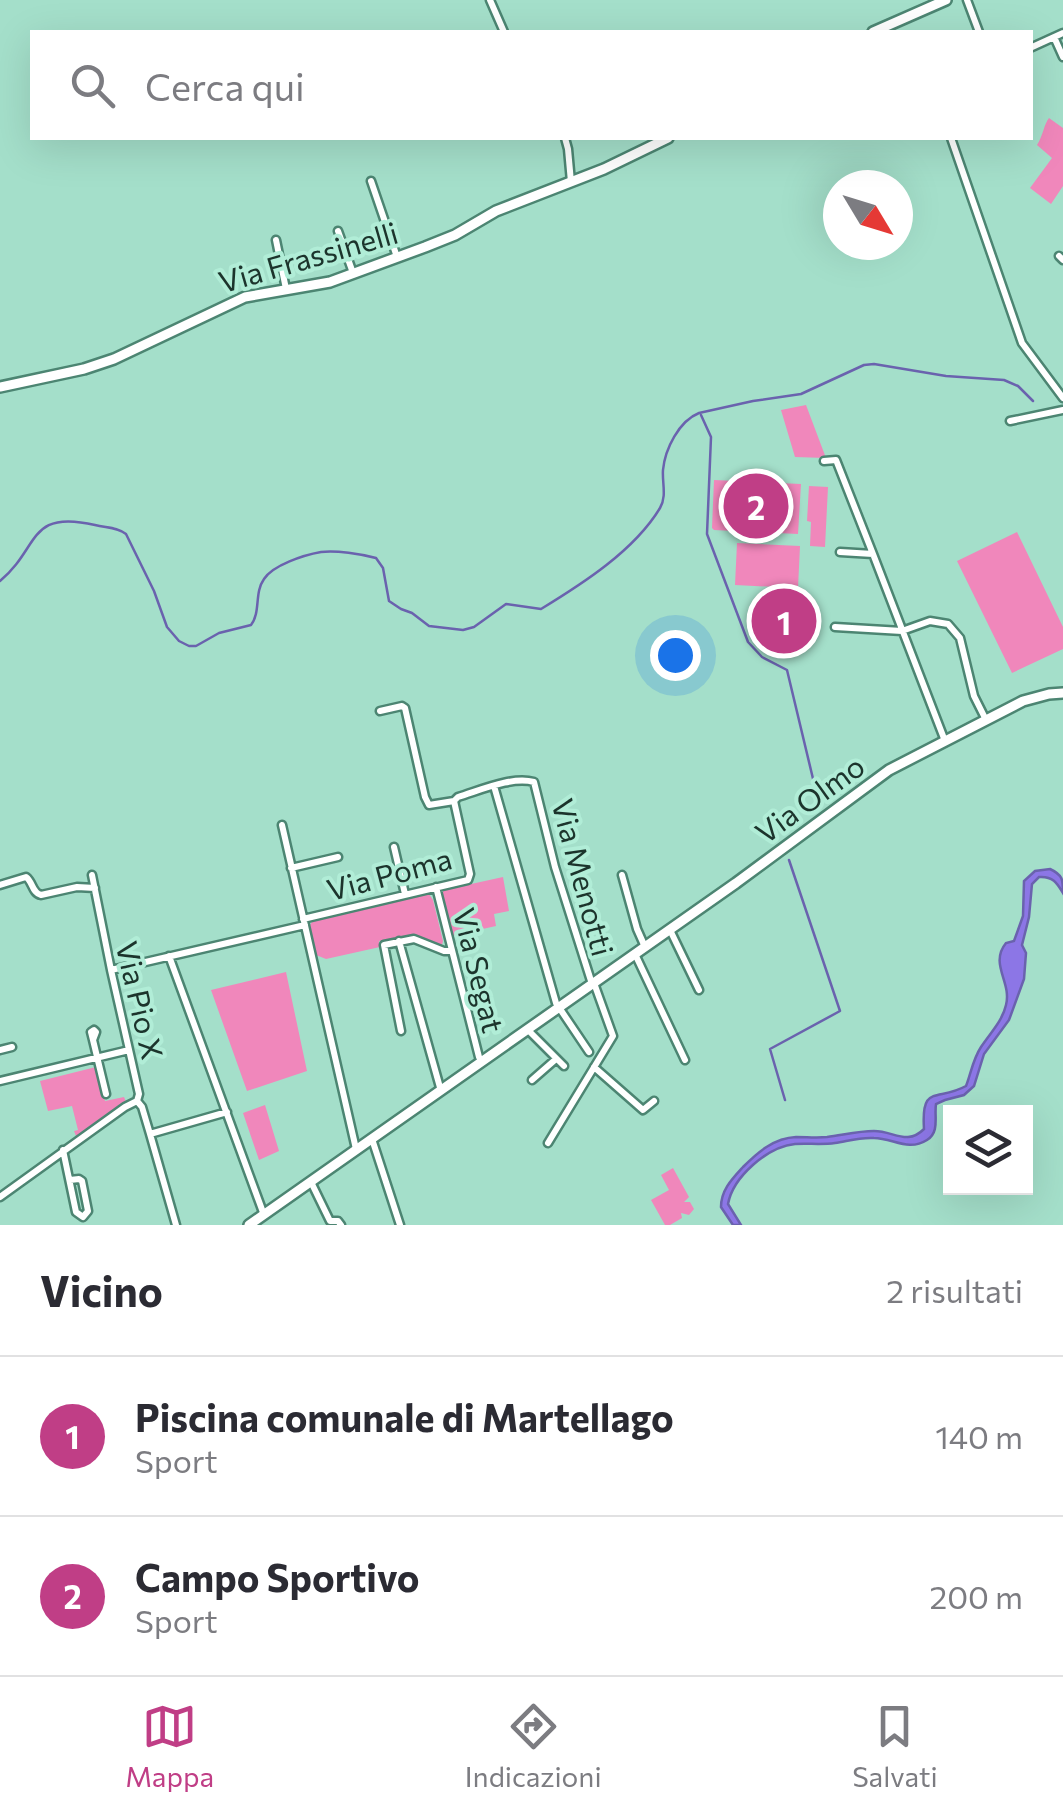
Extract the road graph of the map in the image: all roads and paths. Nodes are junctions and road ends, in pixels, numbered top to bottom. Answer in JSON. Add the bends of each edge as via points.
{"nodes":[{"id":1,"x":490,"y":0,"type":"edge"},
{"id":2,"x":967,"y":0,"type":"edge"},
{"id":3,"x":942,"y":1,"type":"edge"},
{"id":4,"x":503,"y":30,"type":"edge"},
{"id":5,"x":877,"y":30,"type":"edge"},
{"id":6,"x":978,"y":30,"type":"edge"},
{"id":7,"x":1063,"y":33,"type":"edge"},
{"id":8,"x":1054,"y":37,"type":"junction"},
{"id":9,"x":1033,"y":47,"type":"edge"},
{"id":10,"x":1063,"y":57,"type":"edge"},
{"id":11,"x":564,"y":140,"type":"edge"},
{"id":12,"x":664,"y":140,"type":"edge"},
{"id":13,"x":952,"y":140,"type":"edge"},
{"id":14,"x":370,"y":181,"type":"dead end"},
{"id":15,"x":571,"y":182,"type":"junction"},
{"id":16,"x":338,"y":231,"type":"dead end"},
{"id":17,"x":276,"y":240,"type":"dead end"},
{"id":18,"x":397,"y":258,"type":"junction"},
{"id":19,"x":353,"y":274,"type":"junction"},
{"id":20,"x":286,"y":289,"type":"junction"},
{"id":21,"x":0,"y":388,"type":"edge"},
{"id":22,"x":1063,"y":398,"type":"edge"},
{"id":23,"x":1063,"y":410,"type":"edge"},
{"id":24,"x":1010,"y":421,"type":"dead end"},
{"id":25,"x":824,"y":461,"type":"dead end"},
{"id":26,"x":840,"y":552,"type":"dead end"},
{"id":27,"x":873,"y":554,"type":"junction"},
{"id":28,"x":835,"y":628,"type":"dead end"},
{"id":29,"x":904,"y":630,"type":"junction"},
{"id":30,"x":1063,"y":693,"type":"edge"},
{"id":31,"x":380,"y":711,"type":"dead end"},
{"id":32,"x":986,"y":720,"type":"junction"},
{"id":33,"x":945,"y":741,"type":"junction"},
{"id":34,"x":494,"y":786,"type":"junction"},
{"id":35,"x":454,"y":800,"type":"junction"},
{"id":36,"x":282,"y":825,"type":"dead end"},
{"id":37,"x":394,"y":848,"type":"dead end"},
{"id":38,"x":338,"y":857,"type":"dead end"},
{"id":39,"x":292,"y":868,"type":"junction"},
{"id":40,"x":92,"y":874,"type":"dead end"},
{"id":41,"x":622,"y":875,"type":"dead end"},
{"id":42,"x":0,"y":885,"type":"edge"},
{"id":43,"x":436,"y":887,"type":"junction"},
{"id":44,"x":95,"y":888,"type":"junction"},
{"id":45,"x":405,"y":894,"type":"junction"},
{"id":46,"x":304,"y":922,"type":"junction"},
{"id":47,"x":670,"y":930,"type":"junction"},
{"id":48,"x":400,"y":941,"type":"junction"},
{"id":49,"x":645,"y":947,"type":"junction"},
{"id":50,"x":450,"y":951,"type":"junction"},
{"id":51,"x":635,"y":954,"type":"junction"},
{"id":52,"x":170,"y":956,"type":"junction"},
{"id":53,"x":110,"y":970,"type":"junction"},
{"id":54,"x":593,"y":984,"type":"junction"},
{"id":55,"x":699,"y":990,"type":"dead end"},
{"id":56,"x":558,"y":1008,"type":"junction"},
{"id":57,"x":402,"y":1030,"type":"dead end"},
{"id":58,"x":528,"y":1030,"type":"junction"},
{"id":59,"x":93,"y":1040,"type":"dead end"},
{"id":60,"x":12,"y":1047,"type":"dead end"},
{"id":61,"x":0,"y":1050,"type":"edge"},
{"id":62,"x":129,"y":1050,"type":"junction"},
{"id":63,"x":589,"y":1052,"type":"dead end"},
{"id":64,"x":97,"y":1058,"type":"junction"},
{"id":65,"x":556,"y":1059,"type":"junction"},
{"id":66,"x":685,"y":1060,"type":"dead end"},
{"id":67,"x":482,"y":1062,"type":"junction"},
{"id":68,"x":564,"y":1066,"type":"dead end"},
{"id":69,"x":594,"y":1067,"type":"junction"},
{"id":70,"x":532,"y":1080,"type":"dead end"},
{"id":71,"x":0,"y":1081,"type":"edge"},
{"id":72,"x":440,"y":1092,"type":"junction"},
{"id":73,"x":106,"y":1094,"type":"dead end"},
{"id":74,"x":137,"y":1102,"type":"junction"},
{"id":75,"x":654,"y":1102,"type":"dead end"},
{"id":76,"x":227,"y":1112,"type":"junction"},
{"id":77,"x":149,"y":1133,"type":"junction"},
{"id":78,"x":372,"y":1139,"type":"junction"},
{"id":79,"x":548,"y":1143,"type":"dead end"},
{"id":80,"x":64,"y":1150,"type":"junction"},
{"id":81,"x":357,"y":1150,"type":"junction"},
{"id":82,"x":70,"y":1180,"type":"junction"},
{"id":83,"x":311,"y":1182,"type":"junction"},
{"id":84,"x":0,"y":1197,"type":"edge"},
{"id":85,"x":264,"y":1215,"type":"junction"},
{"id":86,"x":176,"y":1225,"type":"edge"},
{"id":87,"x":251,"y":1225,"type":"edge"},
{"id":88,"x":342,"y":1225,"type":"edge"},
{"id":89,"x":400,"y":1225,"type":"edge"}],
"edges":[{"from":1,"to":4,"type":"street"},
{"from":2,"to":6,"type":"street"},
{"from":3,"to":5,"type":"street"},
{"from":7,"to":8,"type":"street"},
{"from":8,"to":9,"type":"street"},
{"from":8,"to":10,"type":"street"},
{"from":11,"to":15,"type":"street"},
{"from":12,"to":15,"type":"street","name":"Via Frassinelli"},
{"from":13,"to":22,"type":"street","via":[[1022,343]]},
{"from":14,"to":18,"type":"street"},
{"from":15,"to":18,"type":"street","name":"Via Frassinelli"},
{"from":16,"to":19,"type":"street"},
{"from":17,"to":20,"type":"street"},
{"from":18,"to":19,"type":"street","name":"Via Frassinelli"},
{"from":19,"to":20,"type":"street","name":"Via Frassinelli"},
{"from":20,"to":21,"type":"street","name":"Via Frassinelli","via":[[226,304],[100,364]]},
{"from":23,"to":24,"type":"street"},
{"from":25,"to":27,"type":"street","via":[[836,460]]},
{"from":26,"to":27,"type":"street"},
{"from":27,"to":29,"type":"street"},
{"from":28,"to":29,"type":"street"},
{"from":29,"to":32,"type":"street","via":[[934,620],[955,630]]},
{"from":29,"to":33,"type":"street"},
{"from":30,"to":32,"type":"street","name":"Via Olmo","via":[[1036,696]]},
{"from":31,"to":35,"type":"street","via":[[405,708],[427,804]]},
{"from":32,"to":33,"type":"street","name":"Via Olmo"},
{"from":33,"to":47,"type":"street","name":"Via Olmo","via":[[890,770]]},
{"from":34,"to":35,"type":"street"},
{"from":34,"to":54,"type":"street","name":"Via Menotti","via":[[524,780],[536,785]]},
{"from":34,"to":56,"type":"street"},
{"from":35,"to":43,"type":"street","name":"Via Poma","via":[[470,874]]},
{"from":36,"to":39,"type":"street"},
{"from":37,"to":45,"type":"street"},
{"from":38,"to":39,"type":"street"},
{"from":39,"to":46,"type":"street"},
{"from":40,"to":44,"type":"street","name":"Via Pio X"},
{"from":41,"to":49,"type":"street"},
{"from":42,"to":44,"type":"street","via":[[26,877],[41,896]]},
{"from":43,"to":45,"type":"street","name":"Via Poma"},
{"from":43,"to":50,"type":"street","name":"Via Segat"},
{"from":44,"to":53,"type":"street","name":"Via Pio X"},
{"from":45,"to":46,"type":"street","name":"Via Poma"},
{"from":46,"to":52,"type":"street","name":"Via Poma"},
{"from":46,"to":81,"type":"street"},
{"from":47,"to":49,"type":"street","name":"Via Olmo"},
{"from":47,"to":55,"type":"street"},
{"from":48,"to":50,"type":"street"},
{"from":48,"to":57,"type":"street","via":[[383,947]]},
{"from":48,"to":72,"type":"street"},
{"from":49,"to":51,"type":"street","name":"Via Olmo"},
{"from":50,"to":67,"type":"street","name":"Via Segat"},
{"from":51,"to":54,"type":"street","name":"Via Olmo"},
{"from":51,"to":66,"type":"street"},
{"from":52,"to":53,"type":"street","name":"Via Poma"},
{"from":52,"to":76,"type":"street"},
{"from":53,"to":62,"type":"street","name":"Via Pio X"},
{"from":54,"to":56,"type":"street","name":"Via Olmo"},
{"from":54,"to":69,"type":"street","name":"Via Menotti","via":[[613,1036]]},
{"from":56,"to":58,"type":"street","name":"Via Olmo"},
{"from":56,"to":63,"type":"street"},
{"from":58,"to":65,"type":"street"},
{"from":58,"to":67,"type":"street","name":"Via Olmo"},
{"from":59,"to":64,"type":"street"},
{"from":60,"to":61,"type":"street"},
{"from":62,"to":64,"type":"street"},
{"from":62,"to":74,"type":"street","name":"Via Pio X"},
{"from":64,"to":71,"type":"street"},
{"from":64,"to":73,"type":"street"},
{"from":65,"to":68,"type":"street"},
{"from":65,"to":70,"type":"street"},
{"from":67,"to":72,"type":"street","name":"Via Olmo"},
{"from":69,"to":75,"type":"street","via":[[643,1110]]},
{"from":69,"to":79,"type":"street"},
{"from":72,"to":78,"type":"street","name":"Via Olmo"},
{"from":74,"to":77,"type":"street","name":"Via Pio X"},
{"from":74,"to":80,"type":"street"},
{"from":76,"to":77,"type":"street"},
{"from":76,"to":85,"type":"street"},
{"from":77,"to":86,"type":"street","name":"Via Pio X"},
{"from":78,"to":81,"type":"street","name":"Via Olmo"},
{"from":78,"to":89,"type":"street"},
{"from":80,"to":82,"type":"street"},
{"from":80,"to":84,"type":"street"},
{"from":81,"to":83,"type":"street","name":"Via Olmo"},
{"from":82,"to":82,"type":"street","via":[[82,1181],[88,1211],[83,1217]]},
{"from":83,"to":85,"type":"street","name":"Via Olmo"},
{"from":83,"to":88,"type":"street","via":[[330,1221]]},
{"from":85,"to":87,"type":"street","name":"Via Olmo"}]}
